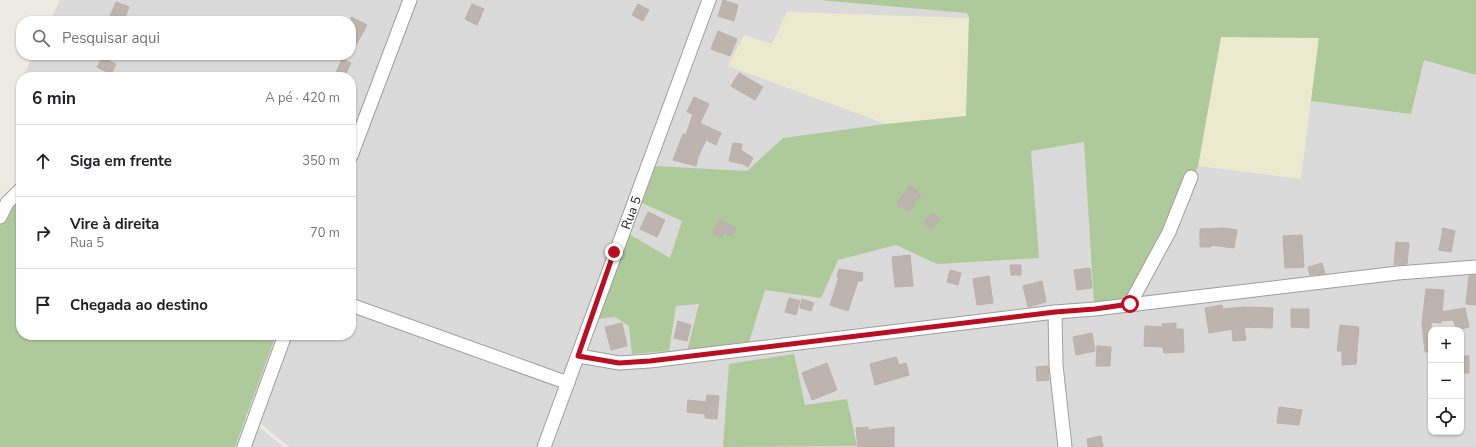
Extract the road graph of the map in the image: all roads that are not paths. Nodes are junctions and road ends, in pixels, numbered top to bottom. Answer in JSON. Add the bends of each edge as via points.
{"nodes":[{"id":1,"x":410,"y":0,"type":"edge"},
{"id":2,"x":709,"y":0,"type":"edge"},
{"id":3,"x":356,"y":143,"type":"edge"},
{"id":4,"x":1191,"y":177,"type":"dead end"},
{"id":5,"x":16,"y":194,"type":"edge"},
{"id":6,"x":0,"y":217,"type":"edge"},
{"id":7,"x":1476,"y":267,"type":"edge"},
{"id":8,"x":1130,"y":304,"type":"junction"},
{"id":9,"x":356,"y":307,"type":"edge"},
{"id":10,"x":1055,"y":312,"type":"junction"},
{"id":11,"x":282,"y":340,"type":"edge"},
{"id":12,"x":578,"y":356,"type":"junction"},
{"id":13,"x":568,"y":383,"type":"junction"},
{"id":14,"x":244,"y":447,"type":"edge"},
{"id":15,"x":544,"y":447,"type":"edge"},
{"id":16,"x":1065,"y":447,"type":"edge"}],
"edges":[{"from":1,"to":3,"type":"street"},
{"from":2,"to":12,"type":"street","name":"Rua 5","via":[[614,252]]},
{"from":4,"to":8,"type":"street","via":[[1169,232]]},
{"from":5,"to":6,"type":"street","via":[[7,203]]},
{"from":7,"to":8,"type":"street","via":[[1398,273]]},
{"from":8,"to":10,"type":"street"},
{"from":9,"to":13,"type":"street"},
{"from":10,"to":12,"type":"street","via":[[650,361],[619,363]]},
{"from":10,"to":16,"type":"street","via":[[1056,365]]},
{"from":11,"to":14,"type":"street"},
{"from":12,"to":13,"type":"street","name":"Rua 5"},
{"from":13,"to":15,"type":"street","name":"Rua 5"}]}
